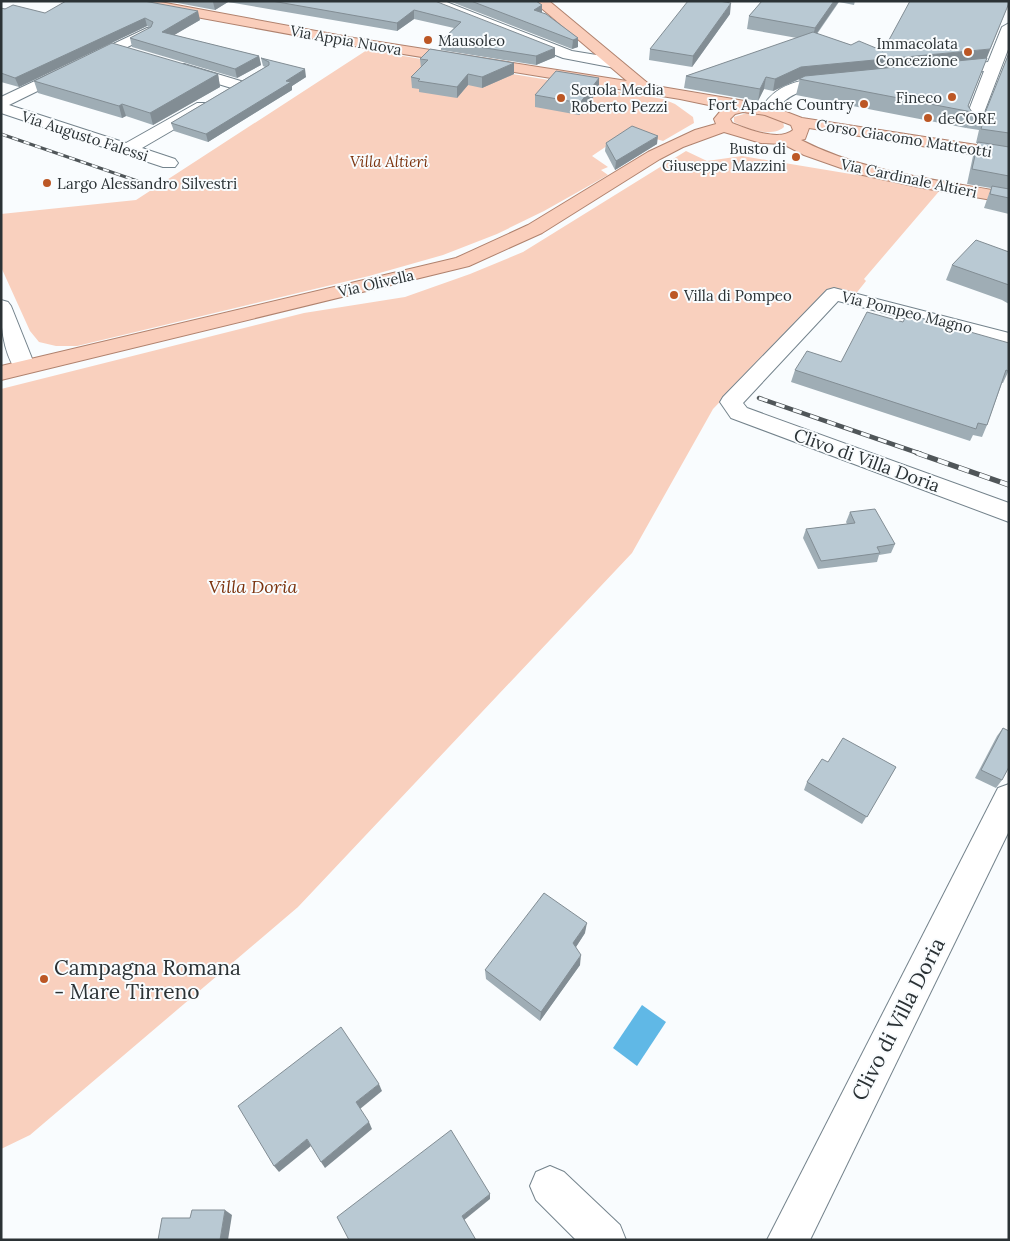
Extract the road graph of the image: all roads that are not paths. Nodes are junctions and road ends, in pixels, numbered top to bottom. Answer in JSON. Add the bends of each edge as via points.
{"nodes":[{"id":1,"x":131,"y":1,"type":"edge"},
{"id":2,"x":431,"y":1,"type":"edge"},
{"id":3,"x":540,"y":1,"type":"edge"},
{"id":4,"x":1009,"y":27,"type":"edge"},
{"id":5,"x":147,"y":32,"type":"edge"},
{"id":6,"x":113,"y":48,"type":"junction"},
{"id":7,"x":131,"y":53,"type":"edge"},
{"id":8,"x":1000,"y":60,"type":"edge"},
{"id":9,"x":167,"y":64,"type":"edge"},
{"id":10,"x":614,"y":64,"type":"junction"},
{"id":11,"x":934,"y":72,"type":"edge"},
{"id":12,"x":253,"y":77,"type":"edge"},
{"id":13,"x":849,"y":80,"type":"edge"},
{"id":14,"x":238,"y":85,"type":"junction"},
{"id":15,"x":647,"y":89,"type":"junction"},
{"id":16,"x":680,"y":94,"type":"junction"},
{"id":17,"x":1,"y":103,"type":"edge"},
{"id":18,"x":742,"y":107,"type":"junction"},
{"id":19,"x":1,"y":108,"type":"edge"},
{"id":20,"x":768,"y":110,"type":"junction"},
{"id":21,"x":799,"y":122,"type":"junction"},
{"id":22,"x":724,"y":123,"type":"junction"},
{"id":23,"x":969,"y":131,"type":"edge"},
{"id":24,"x":785,"y":138,"type":"junction"},
{"id":25,"x":127,"y":150,"type":"junction"},
{"id":26,"x":1009,"y":155,"type":"edge"},
{"id":27,"x":169,"y":163,"type":"dead end"},
{"id":28,"x":1009,"y":198,"type":"edge"},
{"id":29,"x":1,"y":306,"type":"edge"},
{"id":30,"x":1009,"y":339,"type":"edge"},
{"id":31,"x":24,"y":366,"type":"junction"},
{"id":32,"x":1,"y":373,"type":"edge"},
{"id":33,"x":731,"y":402,"type":"joint"},
{"id":34,"x":1009,"y":513,"type":"edge"},
{"id":35,"x":1009,"y":798,"type":"edge"},
{"id":36,"x":550,"y":1186,"type":"dead end"},
{"id":37,"x":605,"y":1240,"type":"edge"},
{"id":38,"x":788,"y":1240,"type":"edge"}],
"edges":[{"from":1,"to":15,"type":"main road","name":"Via Appia Nuova","via":[[354,42]]},
{"from":2,"to":10,"type":"street","via":[[573,57]]},
{"from":3,"to":10,"type":"main road"},
{"from":4,"to":8,"type":"street"},
{"from":5,"to":6,"type":"street"},
{"from":6,"to":7,"type":"street"},
{"from":6,"to":17,"type":"street"},
{"from":8,"to":11,"type":"street"},
{"from":8,"to":23,"type":"street"},
{"from":9,"to":14,"type":"street"},
{"from":10,"to":15,"type":"main road"},
{"from":12,"to":14,"type":"street"},
{"from":13,"to":20,"type":"street","via":[[790,89],[775,98]]},
{"from":14,"to":25,"type":"street"},
{"from":15,"to":16,"type":"main road","name":"Via Appia Nuova"},
{"from":16,"to":18,"type":"main road","name":"Via Appia Nuova"},
{"from":16,"to":22,"type":"main road","name":"Via Appia Nuova"},
{"from":18,"to":20,"type":"main road","name":"Via Appia Nuova"},
{"from":18,"to":22,"type":"main road","name":"Via Olivella","via":[[725,113]]},
{"from":19,"to":25,"type":"street","name":"Via Augusto Falessi"},
{"from":20,"to":21,"type":"main road","name":"Corso Giacomo Matteotti"},
{"from":21,"to":24,"type":"main road","via":[[799,135]]},
{"from":21,"to":26,"type":"main road","name":"Corso Giacomo Matteotti"},
{"from":22,"to":24,"type":"main road","name":"Via Appia Nuova","via":[[757,136]]},
{"from":22,"to":31,"type":"main road","name":"Via Olivella","via":[[690,137],[632,169],[499,248],[462,262]]},
{"from":24,"to":28,"type":"main road","name":"Via Cardinale Altieri","via":[[804,150],[851,168]]},
{"from":25,"to":27,"type":"street","name":"Via Augusto Falessi"},
{"from":29,"to":31,"type":"street"},
{"from":30,"to":33,"type":"street","name":"Via Pompeo Magno","via":[[834,294]]},
{"from":31,"to":32,"type":"main road","name":"Via Olivella"},
{"from":33,"to":34,"type":"street","name":"Clivo di Villa Doria","via":[[739,413]]},
{"from":35,"to":38,"type":"street","name":"Clivo di Villa Doria"},
{"from":36,"to":37,"type":"street"}]}
